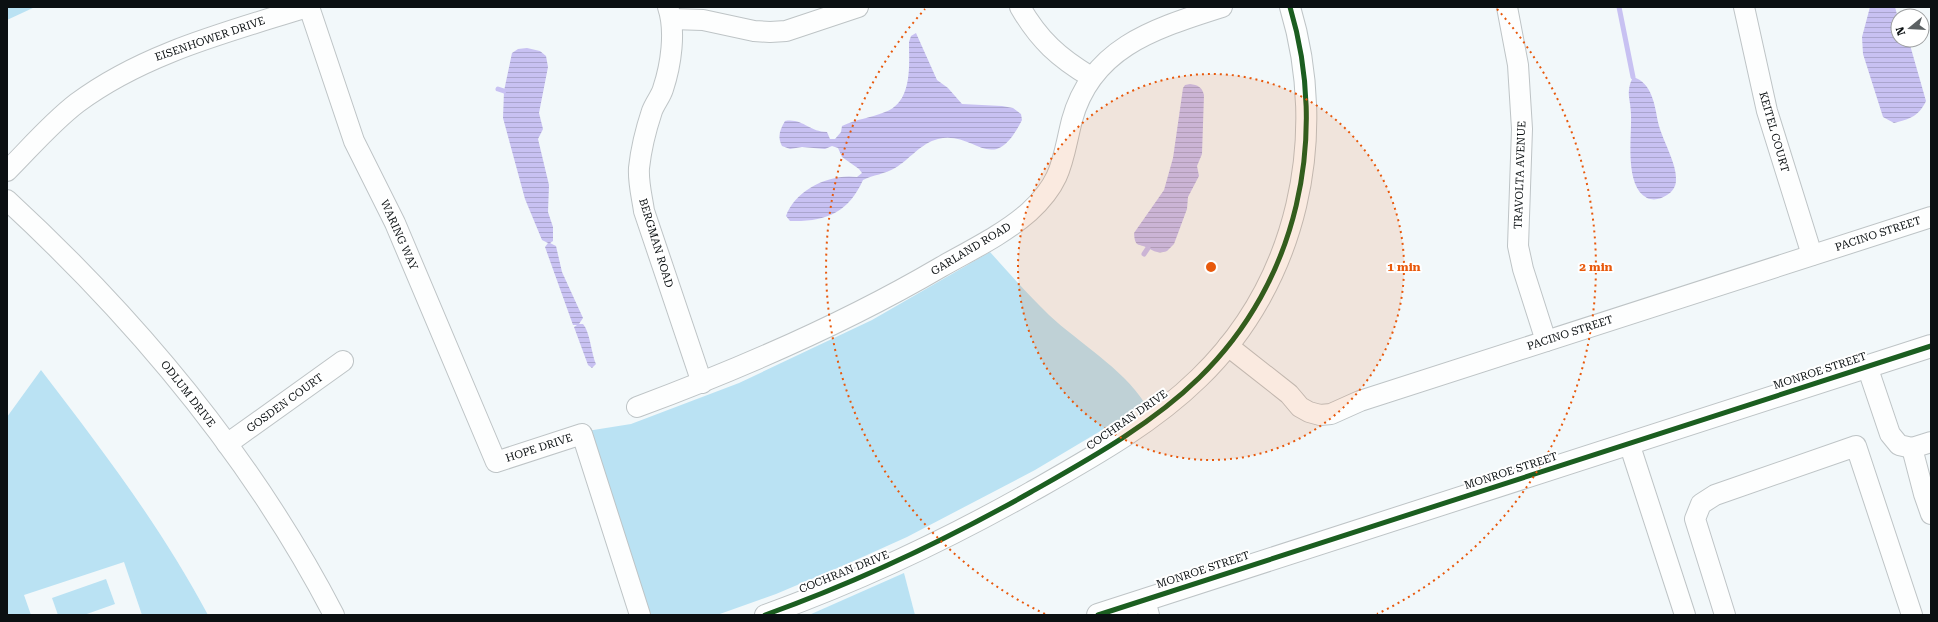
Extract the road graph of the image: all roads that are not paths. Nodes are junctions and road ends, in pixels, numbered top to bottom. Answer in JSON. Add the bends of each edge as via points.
{"nodes":[{"id":1,"x":308,"y":7,"type":"edge"},
{"id":2,"x":858,"y":7,"type":"edge"},
{"id":3,"x":1020,"y":7,"type":"edge"},
{"id":4,"x":1222,"y":7,"type":"edge"},
{"id":5,"x":1290,"y":7,"type":"edge"},
{"id":6,"x":1507,"y":7,"type":"edge"},
{"id":7,"x":1744,"y":7,"type":"edge"},
{"id":8,"x":670,"y":13,"type":"edge"},
{"id":9,"x":1091,"y":77,"type":"junction"},
{"id":10,"x":7,"y":171,"type":"edge"},
{"id":11,"x":7,"y":200,"type":"edge"},
{"id":12,"x":1931,"y":216,"type":"edge"},
{"id":13,"x":1812,"y":255,"type":"junction"},
{"id":14,"x":1546,"y":341,"type":"junction"},
{"id":15,"x":1228,"y":346,"type":"junction"},
{"id":16,"x":1931,"y":346,"type":"edge"},
{"id":17,"x":343,"y":361,"type":"dead end"},
{"id":18,"x":1867,"y":366,"type":"junction"},
{"id":19,"x":702,"y":383,"type":"junction"},
{"id":20,"x":637,"y":407,"type":"dead end"},
{"id":21,"x":1931,"y":442,"type":"edge"},
{"id":22,"x":1629,"y":443,"type":"junction"},
{"id":23,"x":227,"y":444,"type":"junction"},
{"id":24,"x":1912,"y":448,"type":"junction"},
{"id":25,"x":496,"y":462,"type":"joint"},
{"id":26,"x":1931,"y":514,"type":"edge"},
{"id":27,"x":1147,"y":607,"type":"edge"},
{"id":28,"x":1720,"y":614,"type":"edge"},
{"id":29,"x":334,"y":615,"type":"edge"},
{"id":30,"x":640,"y":615,"type":"edge"},
{"id":31,"x":765,"y":615,"type":"edge"},
{"id":32,"x":1098,"y":615,"type":"edge"},
{"id":33,"x":1685,"y":615,"type":"edge"},
{"id":34,"x":1912,"y":615,"type":"edge"}],
"edges":[{"from":1,"to":10,"type":"street","name":"EISENHOWER DRIVE","via":[[162,55],[130,70],[77,104],[53,124]]},
{"from":1,"to":25,"type":"street","name":"WARING WAY","via":[[354,141],[395,223]]},
{"from":2,"to":8,"type":"street","via":[[786,31],[770,32],[754,31]]},
{"from":3,"to":9,"type":"street","via":[[1041,38],[1058,55]]},
{"from":4,"to":9,"type":"street","name":"GARLAND ROAD","via":[[1147,33],[1127,45]]},
{"from":5,"to":15,"type":"street","name":"COCHRAN DRIVE","via":[[1305,70],[1305,160],[1294,217],[1280,259],[1259,302]]},
{"from":6,"to":14,"type":"street","name":"TRAVOLTA AVENUE","via":[[1518,66],[1522,129],[1518,246]]},
{"from":7,"to":13,"type":"street","name":"KEITEL COURT","via":[[1767,111]]},
{"from":8,"to":19,"type":"street","name":"BERGMAN ROAD","via":[[670,63],[663,90],[653,110],[645,137],[639,169],[640,189],[644,211]]},
{"from":9,"to":19,"type":"street","name":"GARLAND ROAD","via":[[1073,119],[1062,168],[1043,198],[1015,223],[887,298],[818,333]]},
{"from":11,"to":23,"type":"street","name":"ODLUM DRIVE","via":[[117,308],[183,386]]},
{"from":12,"to":13,"type":"street","name":"PACINO STREET"},
{"from":13,"to":14,"type":"street","name":"PACINO STREET"},
{"from":14,"to":15,"type":"street","name":"PACINO STREET","via":[[1360,401],[1331,414],[1320,415],[1300,407],[1289,394]]},
{"from":15,"to":31,"type":"street","name":"COCHRAN DRIVE","via":[[1199,378],[1158,413],[1051,481],[900,560]]},
{"from":16,"to":18,"type":"main road","name":"MONROE STREET"},
{"from":17,"to":23,"type":"street","name":"GOSDEN COURT"},
{"from":18,"to":22,"type":"main road","name":"MONROE STREET"},
{"from":18,"to":24,"type":"street","via":[[1890,434],[1899,445]]},
{"from":19,"to":20,"type":"street","name":"GARLAND ROAD"},
{"from":21,"to":24,"type":"street"},
{"from":22,"to":27,"type":"main road","name":"MONROE STREET"},
{"from":22,"to":33,"type":"street"},
{"from":23,"to":29,"type":"street","name":"ODLUM DRIVE","via":[[295,545]]},
{"from":24,"to":26,"type":"street"},
{"from":25,"to":30,"type":"street","name":"HOPE DRIVE","via":[[582,434]]},
{"from":27,"to":32,"type":"main road","name":"MONROE STREET"},
{"from":28,"to":34,"type":"street","via":[[1695,519],[1701,504],[1715,495],[1856,446]]}]}
